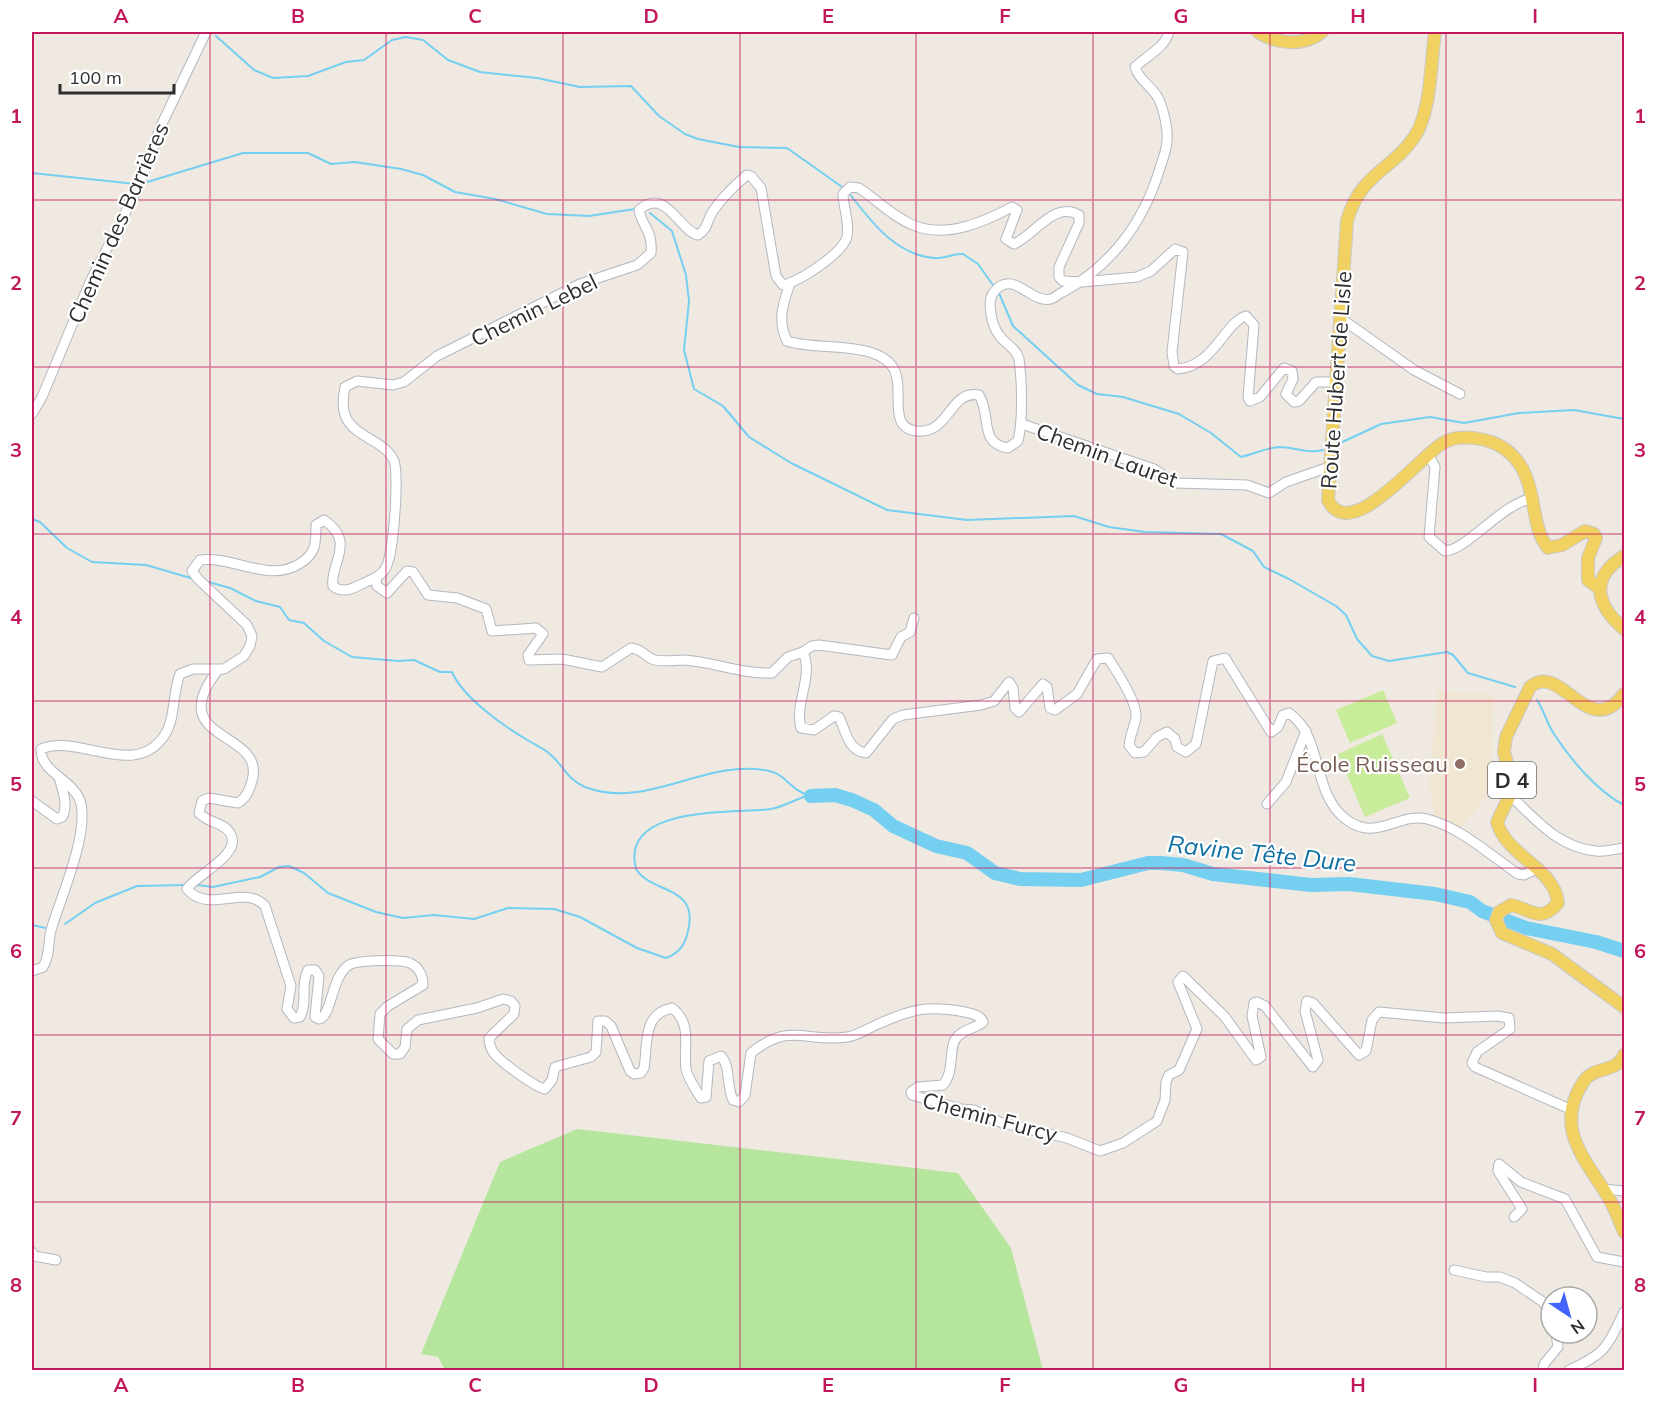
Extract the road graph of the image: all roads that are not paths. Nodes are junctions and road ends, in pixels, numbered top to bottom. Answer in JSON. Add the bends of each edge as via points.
{"nodes":[{"id":1,"x":206,"y":32,"type":"edge"},
{"id":2,"x":1169,"y":32,"type":"edge"},
{"id":3,"x":1258,"y":32,"type":"edge"},
{"id":4,"x":1322,"y":32,"type":"edge"},
{"id":5,"x":1435,"y":32,"type":"edge"},
{"id":6,"x":1082,"y":282,"type":"junction"},
{"id":7,"x":790,"y":283,"type":"junction"},
{"id":8,"x":1339,"y":318,"type":"junction"},
{"id":9,"x":1335,"y":382,"type":"junction"},
{"id":10,"x":1460,"y":394,"type":"dead end"},
{"id":11,"x":32,"y":414,"type":"edge"},
{"id":12,"x":1022,"y":424,"type":"junction"},
{"id":13,"x":1429,"y":455,"type":"junction"},
{"id":14,"x":1329,"y":467,"type":"junction"},
{"id":15,"x":1533,"y":498,"type":"junction"},
{"id":16,"x":1624,"y":556,"type":"edge"},
{"id":17,"x":376,"y":578,"type":"junction"},
{"id":18,"x":1600,"y":590,"type":"junction"},
{"id":19,"x":914,"y":618,"type":"dead end"},
{"id":20,"x":1624,"y":629,"type":"edge"},
{"id":21,"x":803,"y":652,"type":"junction"},
{"id":22,"x":218,"y":670,"type":"junction"},
{"id":23,"x":1624,"y":694,"type":"edge"},
{"id":24,"x":1306,"y":731,"type":"junction"},
{"id":25,"x":58,"y":775,"type":"junction"},
{"id":26,"x":1510,"y":795,"type":"junction"},
{"id":27,"x":32,"y":801,"type":"edge"},
{"id":28,"x":1267,"y":804,"type":"dead end"},
{"id":29,"x":1624,"y":848,"type":"edge"},
{"id":30,"x":1536,"y":869,"type":"junction"},
{"id":31,"x":32,"y":971,"type":"edge"},
{"id":32,"x":1624,"y":1007,"type":"edge"},
{"id":33,"x":1624,"y":1055,"type":"edge"},
{"id":34,"x":1572,"y":1110,"type":"junction"},
{"id":35,"x":1603,"y":1189,"type":"junction"},
{"id":36,"x":1624,"y":1191,"type":"edge"},
{"id":37,"x":1514,"y":1217,"type":"dead end"},
{"id":38,"x":1624,"y":1232,"type":"edge"},
{"id":39,"x":32,"y":1252,"type":"edge"},
{"id":40,"x":56,"y":1260,"type":"dead end"},
{"id":41,"x":1624,"y":1262,"type":"edge"},
{"id":42,"x":1454,"y":1270,"type":"dead end"},
{"id":43,"x":1539,"y":1300,"type":"edge"},
{"id":44,"x":1624,"y":1312,"type":"edge"},
{"id":45,"x":1558,"y":1345,"type":"edge"},
{"id":46,"x":1543,"y":1371,"type":"edge"},
{"id":47,"x":1569,"y":1371,"type":"edge"}],
"edges":[{"from":1,"to":11,"type":"street","name":"Chemin des Barrières"},
{"from":2,"to":6,"type":"street","via":[[1168,38],[1135,68],[1156,95],[1166,128],[1167,140],[1151,196],[1141,219],[1123,242]]},
{"from":3,"to":4,"type":"main road","via":[[1294,42],[1309,40]]},
{"from":5,"to":8,"type":"main road","name":"Route Hubert de Lisle","via":[[1419,129],[1407,146],[1363,186],[1349,211]]},
{"from":6,"to":7,"type":"street","via":[[1063,281],[1058,273],[1078,227],[1076,213],[1053,215],[1014,244],[1006,239],[1017,216],[1012,207],[976,225],[931,229],[914,226],[859,188],[850,187],[843,194],[846,240],[832,256]]},
{"from":6,"to":9,"type":"street","via":[[1137,277],[1180,249],[1184,256],[1172,352],[1174,366],[1178,369],[1191,365],[1208,355],[1237,320],[1246,316],[1254,325],[1250,401],[1260,397],[1284,368],[1292,371],[1286,394],[1294,402],[1320,380]]},
{"from":6,"to":12,"type":"street","name":"Chemin Lauret","via":[[1052,299],[1040,299],[1017,285],[1006,284],[994,291],[990,299],[997,334],[1018,359]]},
{"from":7,"to":12,"type":"street","name":"Chemin Lauret","via":[[781,312],[787,341],[883,357],[892,366],[900,387],[897,413],[903,424],[916,432],[933,430],[945,421],[955,404],[970,394],[979,395],[983,402],[989,439],[998,447],[1008,448],[1018,441]]},
{"from":7,"to":17,"type":"street","name":"Chemin Lebel","via":[[783,285],[777,281],[761,188],[747,175],[712,213],[704,232],[698,235],[688,230],[672,210],[651,202],[646,204],[639,210],[652,242],[651,254],[637,266],[580,284],[437,356],[404,382],[351,382],[345,387],[342,402],[348,420],[393,459],[397,474],[394,538],[388,562]]},
{"from":8,"to":9,"type":"main road","name":"Route Hubert de Lisle"},
{"from":8,"to":10,"type":"street","via":[[1414,370]]},
{"from":9,"to":14,"type":"main road","name":"Route Hubert de Lisle"},
{"from":12,"to":14,"type":"street","name":"Chemin Lauret","via":[[1154,469],[1175,483],[1247,485],[1269,493],[1286,482]]},
{"from":13,"to":14,"type":"main road","name":"Route Hubert de Lisle","via":[[1354,513],[1333,510],[1327,491]]},
{"from":13,"to":15,"type":"main road","name":"Route Hubert de Lisle","via":[[1444,442],[1458,438],[1497,444],[1519,462]]},
{"from":13,"to":15,"type":"street","via":[[1435,467],[1429,537],[1445,551],[1516,502]]},
{"from":15,"to":18,"type":"main road","name":"Route Hubert de Lisle","via":[[1548,548],[1585,531],[1594,534],[1588,580]]},
{"from":16,"to":18,"type":"main road","via":[[1602,577]]},
{"from":17,"to":21,"type":"street","via":[[377,586],[387,592],[407,571],[413,573],[428,595],[457,598],[486,609],[492,631],[536,628],[543,634],[528,655],[534,662],[562,659],[602,667],[631,648],[658,661],[684,660],[761,673],[772,672],[788,657]]},
{"from":17,"to":22,"type":"street","via":[[346,590],[333,586],[331,579],[342,552],[339,540],[324,520],[316,525],[316,548],[310,558],[286,572],[212,558],[200,560],[192,571],[237,613],[252,636],[244,656]]},
{"from":18,"to":20,"type":"main road","via":[[1604,607]]},
{"from":19,"to":21,"type":"street","via":[[910,632],[901,638],[892,655],[819,645]]},
{"from":21,"to":24,"type":"street","via":[[807,670],[798,716],[801,728],[814,730],[834,716],[839,717],[849,744],[861,753],[866,753],[893,719],[987,703],[1000,696],[1009,682],[1019,712],[1043,684],[1050,708],[1055,710],[1077,694],[1097,659],[1102,657],[1108,658],[1122,678],[1135,709],[1129,745],[1135,753],[1144,752],[1167,732],[1181,751],[1192,750],[1213,661],[1219,658],[1230,663],[1271,732],[1289,713]]},
{"from":22,"to":25,"type":"street","via":[[193,669],[180,674],[164,737],[137,754],[123,756],[58,745],[41,749],[44,764]]},
{"from":22,"to":34,"type":"street","name":"Chemin Furcy","via":[[203,694],[201,712],[213,731],[244,749],[255,762],[255,771],[249,794],[238,803],[209,798],[202,801],[199,813],[205,820],[226,828],[232,842],[222,860],[193,880],[187,889],[212,901],[248,896],[265,906],[291,986],[287,1009],[294,1018],[300,1017],[304,1009],[308,970],[315,970],[319,976],[315,1017],[320,1019],[326,1014],[336,978],[351,964],[410,963],[423,976],[423,985],[380,1014],[378,1040],[393,1054],[400,1054],[407,1029],[418,1020],[503,999],[515,1006],[514,1014],[489,1038],[489,1045],[494,1054],[536,1087],[545,1089],[555,1067],[596,1052],[598,1021],[611,1026],[630,1071],[640,1073],[648,1027],[655,1015],[672,1008],[681,1014],[687,1036],[686,1068],[701,1098],[708,1093],[709,1061],[721,1056],[726,1061],[728,1090],[733,1100],[740,1102],[745,1095],[751,1053],[774,1037],[849,1037],[894,1017],[937,1007],[977,1016],[983,1022],[958,1035],[953,1042],[952,1069],[943,1085],[918,1087],[912,1095],[974,1110],[1002,1123],[1067,1138],[1100,1151],[1123,1143],[1157,1121],[1161,1114],[1169,1075],[1179,1070],[1197,1029],[1178,982],[1183,976],[1225,1017],[1256,1060],[1262,1057],[1252,1016],[1257,1002],[1265,1006],[1313,1067],[1318,1060],[1305,1011],[1307,1001],[1359,1055],[1366,1051],[1372,1020],[1379,1012],[1509,1018],[1510,1029],[1477,1052],[1472,1063]]},
{"from":23,"to":26,"type":"main road","number":"D 4","via":[[1607,710],[1593,709],[1554,683],[1536,682],[1506,737],[1504,752],[1512,782]]},
{"from":24,"to":28,"type":"street","via":[[1286,782]]},
{"from":24,"to":30,"type":"street","via":[[1322,784],[1336,812],[1349,822],[1374,829],[1416,818],[1427,819],[1460,834],[1518,874]]},
{"from":25,"to":27,"type":"street","via":[[64,800],[62,818],[57,819]]},
{"from":25,"to":31,"type":"street","via":[[78,796],[83,810],[75,856],[50,935],[48,960]]},
{"from":26,"to":29,"type":"street","via":[[1547,831],[1568,843],[1593,851]]},
{"from":26,"to":30,"type":"main road","number":"D 4","via":[[1499,812],[1499,832]]},
{"from":30,"to":32,"type":"main road","number":"D 4","via":[[1557,892],[1558,903],[1541,915],[1518,906],[1504,907],[1496,920],[1497,927],[1502,933],[1552,954]]},
{"from":33,"to":34,"type":"main road","via":[[1614,1067],[1586,1078]]},
{"from":34,"to":35,"type":"main road","via":[[1578,1153]]},
{"from":35,"to":36,"type":"street"},
{"from":35,"to":38,"type":"main road"},
{"from":37,"to":41,"type":"street","via":[[1522,1209],[1521,1203],[1498,1171],[1499,1164],[1521,1182],[1565,1199],[1597,1257]]},
{"from":39,"to":40,"type":"street","via":[[34,1256]]},
{"from":42,"to":43,"type":"street","via":[[1506,1279]]},
{"from":44,"to":47,"type":"street","via":[[1603,1352]]},
{"from":45,"to":46,"type":"street"}]}
